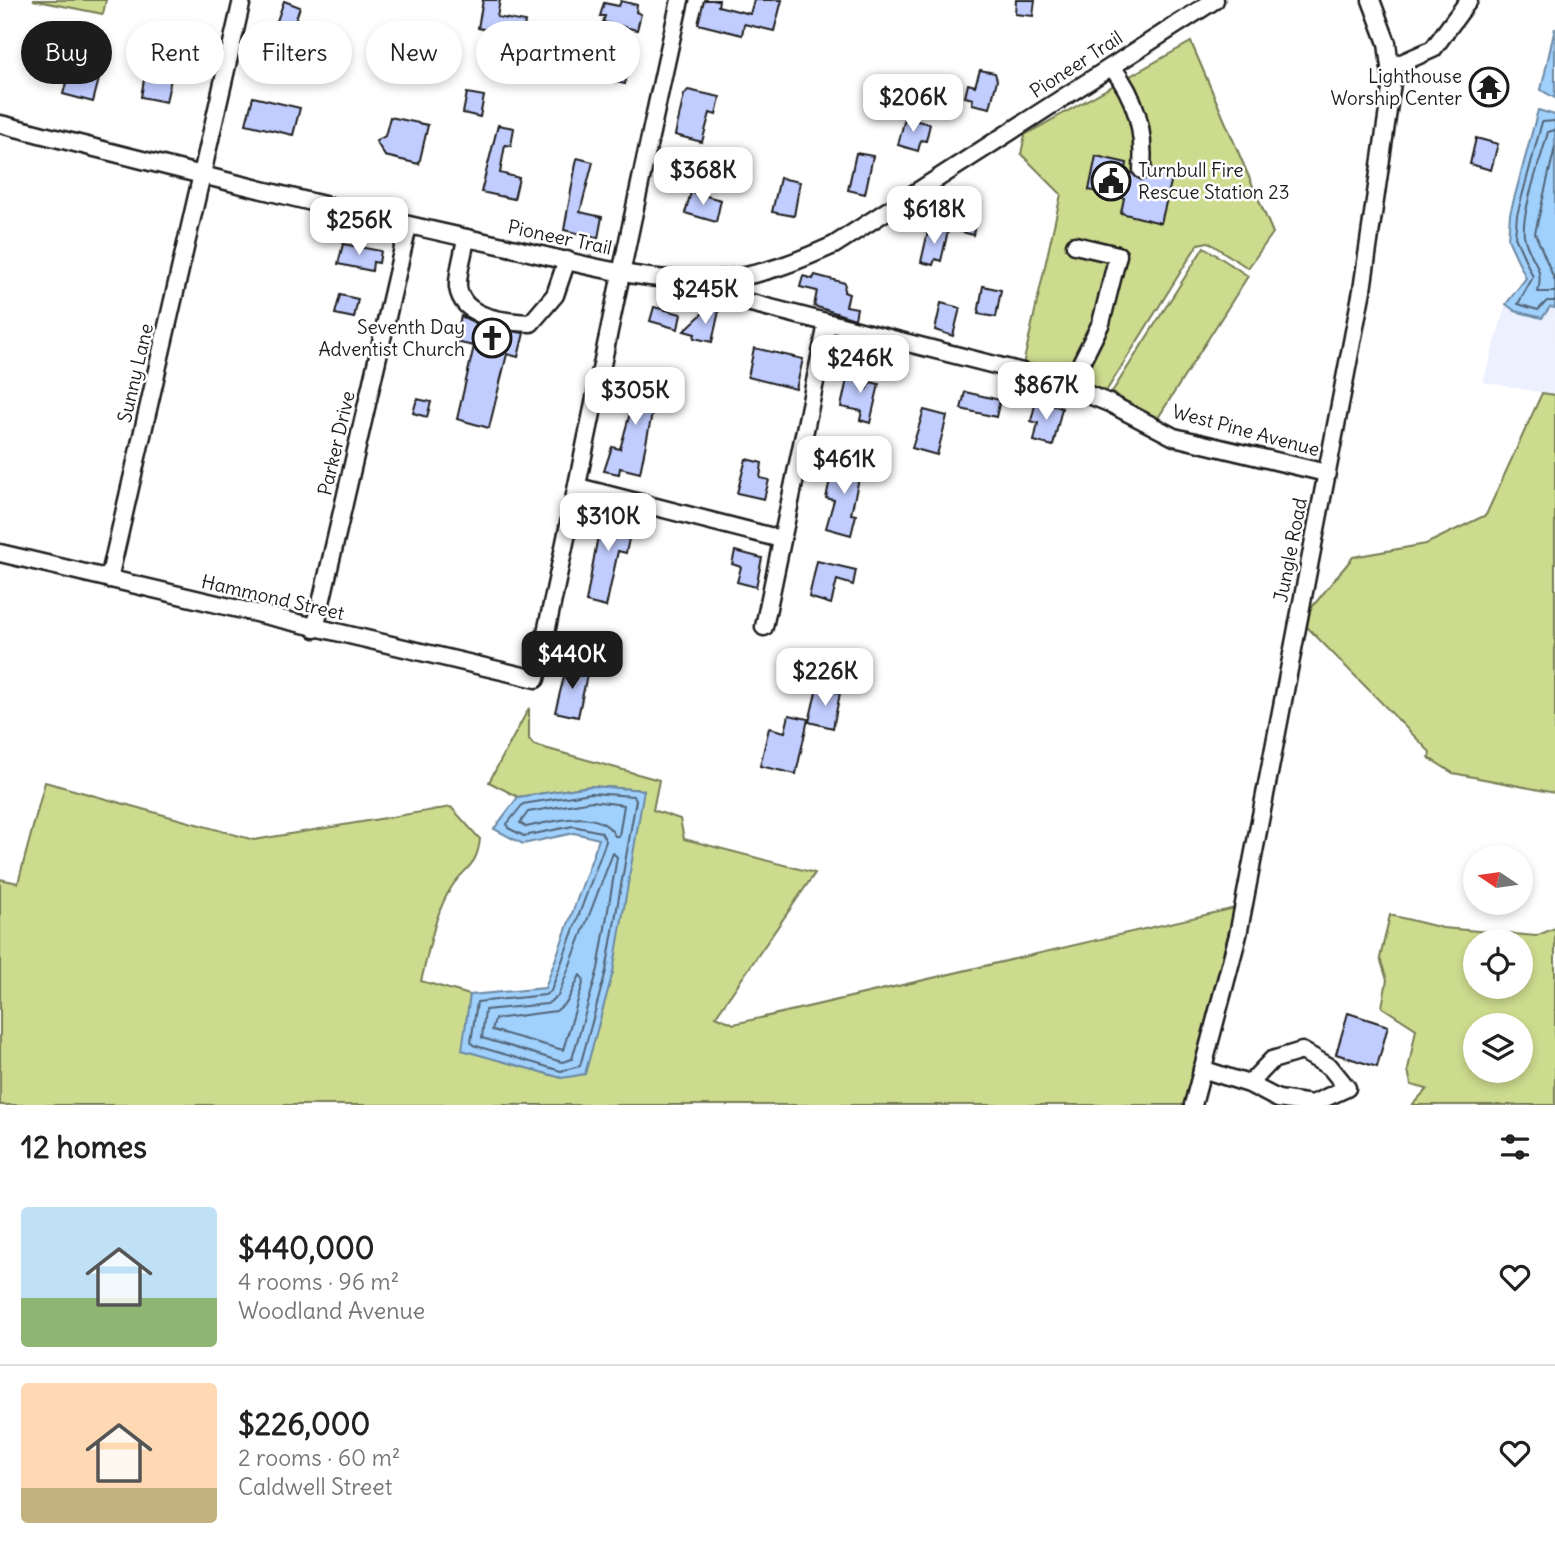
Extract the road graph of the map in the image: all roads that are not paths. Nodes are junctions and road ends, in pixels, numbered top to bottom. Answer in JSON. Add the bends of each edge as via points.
{"nodes":[{"id":1,"x":242,"y":0,"type":"edge"},
{"id":2,"x":680,"y":0,"type":"edge"},
{"id":3,"x":1215,"y":0,"type":"edge"},
{"id":4,"x":1371,"y":0,"type":"edge"},
{"id":5,"x":1469,"y":0,"type":"edge"},
{"id":6,"x":1112,"y":66,"type":"junction"},
{"id":7,"x":1390,"y":68,"type":"junction"},
{"id":8,"x":0,"y":124,"type":"edge"},
{"id":9,"x":1142,"y":170,"type":"dead end"},
{"id":10,"x":202,"y":175,"type":"junction"},
{"id":11,"x":408,"y":226,"type":"junction"},
{"id":12,"x":466,"y":238,"type":"junction"},
{"id":13,"x":1075,"y":245,"type":"dead end"},
{"id":14,"x":568,"y":260,"type":"junction"},
{"id":15,"x":619,"y":271,"type":"junction"},
{"id":16,"x":724,"y":279,"type":"junction"},
{"id":17,"x":827,"y":324,"type":"junction"},
{"id":18,"x":1069,"y":387,"type":"junction"},
{"id":19,"x":1326,"y":473,"type":"junction"},
{"id":20,"x":578,"y":487,"type":"junction"},
{"id":21,"x":781,"y":539,"type":"junction"},
{"id":22,"x":0,"y":553,"type":"edge"},
{"id":23,"x":108,"y":579,"type":"junction"},
{"id":24,"x":764,"y":627,"type":"dead end"},
{"id":25,"x":315,"y":629,"type":"junction"},
{"id":26,"x":1202,"y":1069,"type":"junction"},
{"id":27,"x":1249,"y":1084,"type":"junction"},
{"id":28,"x":1192,"y":1105,"type":"edge"}],
"edges":[{"from":1,"to":10,"type":"street","name":"Sunny Lane"},
{"from":2,"to":15,"type":"street"},
{"from":3,"to":6,"type":"street","name":"Pioneer Trail"},
{"from":4,"to":7,"type":"street","name":"Jungle Road","via":[[1387,43]]},
{"from":5,"to":7,"type":"street","via":[[1433,49]]},
{"from":6,"to":9,"type":"street","via":[[1131,94],[1141,127]]},
{"from":6,"to":16,"type":"street","name":"Pioneer Trail","via":[[834,245],[777,270]]},
{"from":7,"to":19,"type":"street","name":"Jungle Road","via":[[1392,83],[1362,290]]},
{"from":8,"to":10,"type":"street","name":"Pioneer Trail"},
{"from":10,"to":11,"type":"street","name":"Pioneer Trail"},
{"from":10,"to":23,"type":"street","name":"Sunny Lane"},
{"from":11,"to":12,"type":"street","name":"Pioneer Trail"},
{"from":11,"to":25,"type":"street","name":"Parker Drive"},
{"from":12,"to":14,"type":"street","name":"Pioneer Trail"},
{"from":12,"to":14,"type":"street","via":[[458,288],[471,310],[504,322],[531,323],[555,295]]},
{"from":13,"to":18,"type":"street","via":[[1118,256],[1101,323]]},
{"from":14,"to":15,"type":"street","name":"Pioneer Trail"},
{"from":15,"to":16,"type":"street","name":"Pioneer Trail","via":[[690,280]]},
{"from":15,"to":20,"type":"street"},
{"from":16,"to":17,"type":"street","name":"West Pine Avenue","via":[[743,301]]},
{"from":17,"to":18,"type":"street","name":"West Pine Avenue"},
{"from":17,"to":21,"type":"street"},
{"from":18,"to":19,"type":"street","name":"West Pine Avenue","via":[[1174,437]]},
{"from":19,"to":26,"type":"street","name":"Jungle Road","via":[[1238,935]]},
{"from":20,"to":21,"type":"street"},
{"from":20,"to":25,"type":"street","name":"Hammond Street","via":[[536,679]]},
{"from":21,"to":24,"type":"street"},
{"from":22,"to":23,"type":"street","name":"Hammond Street"},
{"from":23,"to":25,"type":"street","name":"Hammond Street"},
{"from":26,"to":27,"type":"street"},
{"from":26,"to":28,"type":"street","name":"Jungle Road"},
{"from":27,"to":27,"type":"street","via":[[1278,1099],[1312,1104],[1347,1088],[1331,1067],[1302,1051],[1272,1060]]}]}
